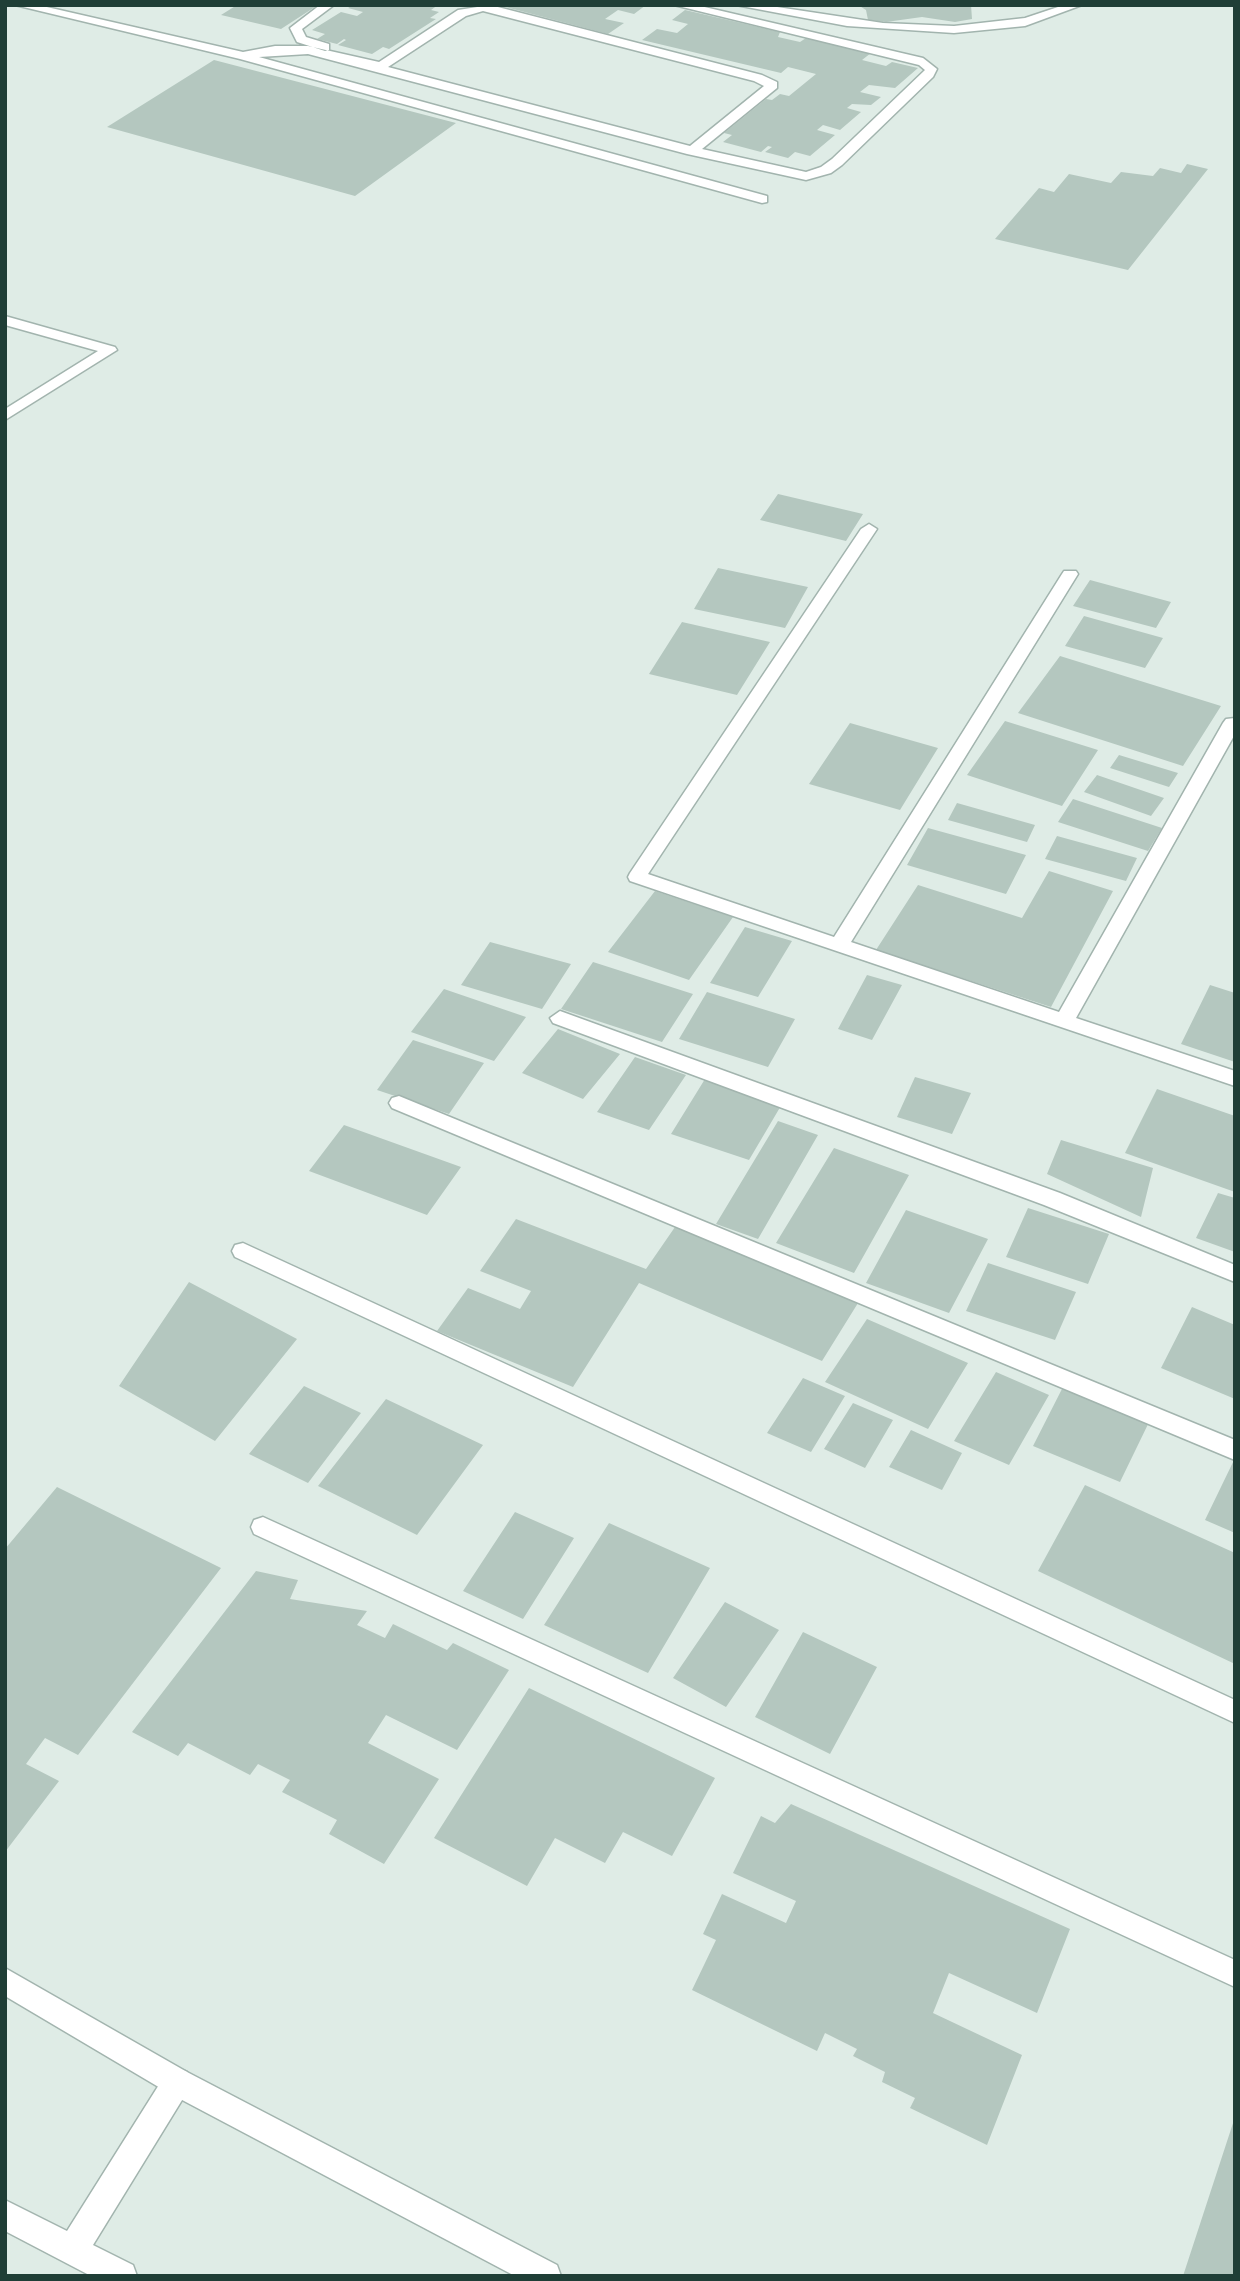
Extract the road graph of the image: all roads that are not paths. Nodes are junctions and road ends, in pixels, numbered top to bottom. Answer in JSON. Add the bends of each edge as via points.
{"nodes":[{"id":1,"x":21,"y":5,"type":"edge"},
{"id":2,"x":327,"y":5,"type":"edge"},
{"id":3,"x":680,"y":5,"type":"edge"},
{"id":4,"x":742,"y":5,"type":"edge"},
{"id":5,"x":1076,"y":5,"type":"edge"},
{"id":6,"x":243,"y":56,"type":"junction"},
{"id":7,"x":380,"y":67,"type":"junction"},
{"id":8,"x":692,"y":151,"type":"junction"},
{"id":9,"x":762,"y":199,"type":"dead end"},
{"id":10,"x":5,"y":320,"type":"edge"},
{"id":11,"x":5,"y":416,"type":"edge"},
{"id":12,"x":869,"y":529,"type":"dead end"},
{"id":13,"x":1070,"y":574,"type":"dead end"},
{"id":14,"x":1232,"y":723,"type":"dead end"},
{"id":15,"x":839,"y":945,"type":"junction"},
{"id":16,"x":560,"y":1018,"type":"dead end"},
{"id":17,"x":1064,"y":1021,"type":"junction"},
{"id":18,"x":1235,"y":1079,"type":"edge"},
{"id":19,"x":400,"y":1102,"type":"dead end"},
{"id":20,"x":243,"y":1251,"type":"dead end"},
{"id":21,"x":1235,"y":1274,"type":"edge"},
{"id":22,"x":1235,"y":1450,"type":"edge"},
{"id":23,"x":263,"y":1527,"type":"dead end"},
{"id":24,"x":1235,"y":1712,"type":"edge"},
{"id":25,"x":1235,"y":1974,"type":"edge"},
{"id":26,"x":5,"y":1981,"type":"edge"},
{"id":27,"x":177,"y":2082,"type":"junction"},
{"id":28,"x":5,"y":2215,"type":"edge"},
{"id":29,"x":72,"y":2250,"type":"junction"},
{"id":30,"x":122,"y":2276,"type":"edge"},
{"id":31,"x":546,"y":2276,"type":"edge"}],
"edges":[{"from":1,"to":6,"type":"street"},
{"from":2,"to":7,"type":"street","via":[[296,28],[300,38]]},
{"from":3,"to":8,"type":"street","via":[[923,62],[931,69],[826,170],[806,176]]},
{"from":4,"to":5,"type":"street","via":[[869,26],[954,28],[1025,22]]},
{"from":6,"to":7,"type":"street","via":[[308,50]]},
{"from":6,"to":9,"type":"street"},
{"from":7,"to":8,"type":"street"},
{"from":7,"to":8,"type":"street","via":[[462,13],[483,7],[772,85]]},
{"from":10,"to":11,"type":"street","via":[[110,350]]},
{"from":12,"to":15,"type":"street","via":[[637,877]]},
{"from":13,"to":15,"type":"street"},
{"from":14,"to":17,"type":"street"},
{"from":15,"to":17,"type":"street"},
{"from":16,"to":21,"type":"street","via":[[1052,1199]]},
{"from":17,"to":18,"type":"street"},
{"from":19,"to":22,"type":"street"},
{"from":20,"to":24,"type":"street"},
{"from":23,"to":25,"type":"street"},
{"from":26,"to":27,"type":"street"},
{"from":27,"to":29,"type":"street"},
{"from":27,"to":31,"type":"street"},
{"from":28,"to":29,"type":"street"},
{"from":29,"to":30,"type":"street"}]}
